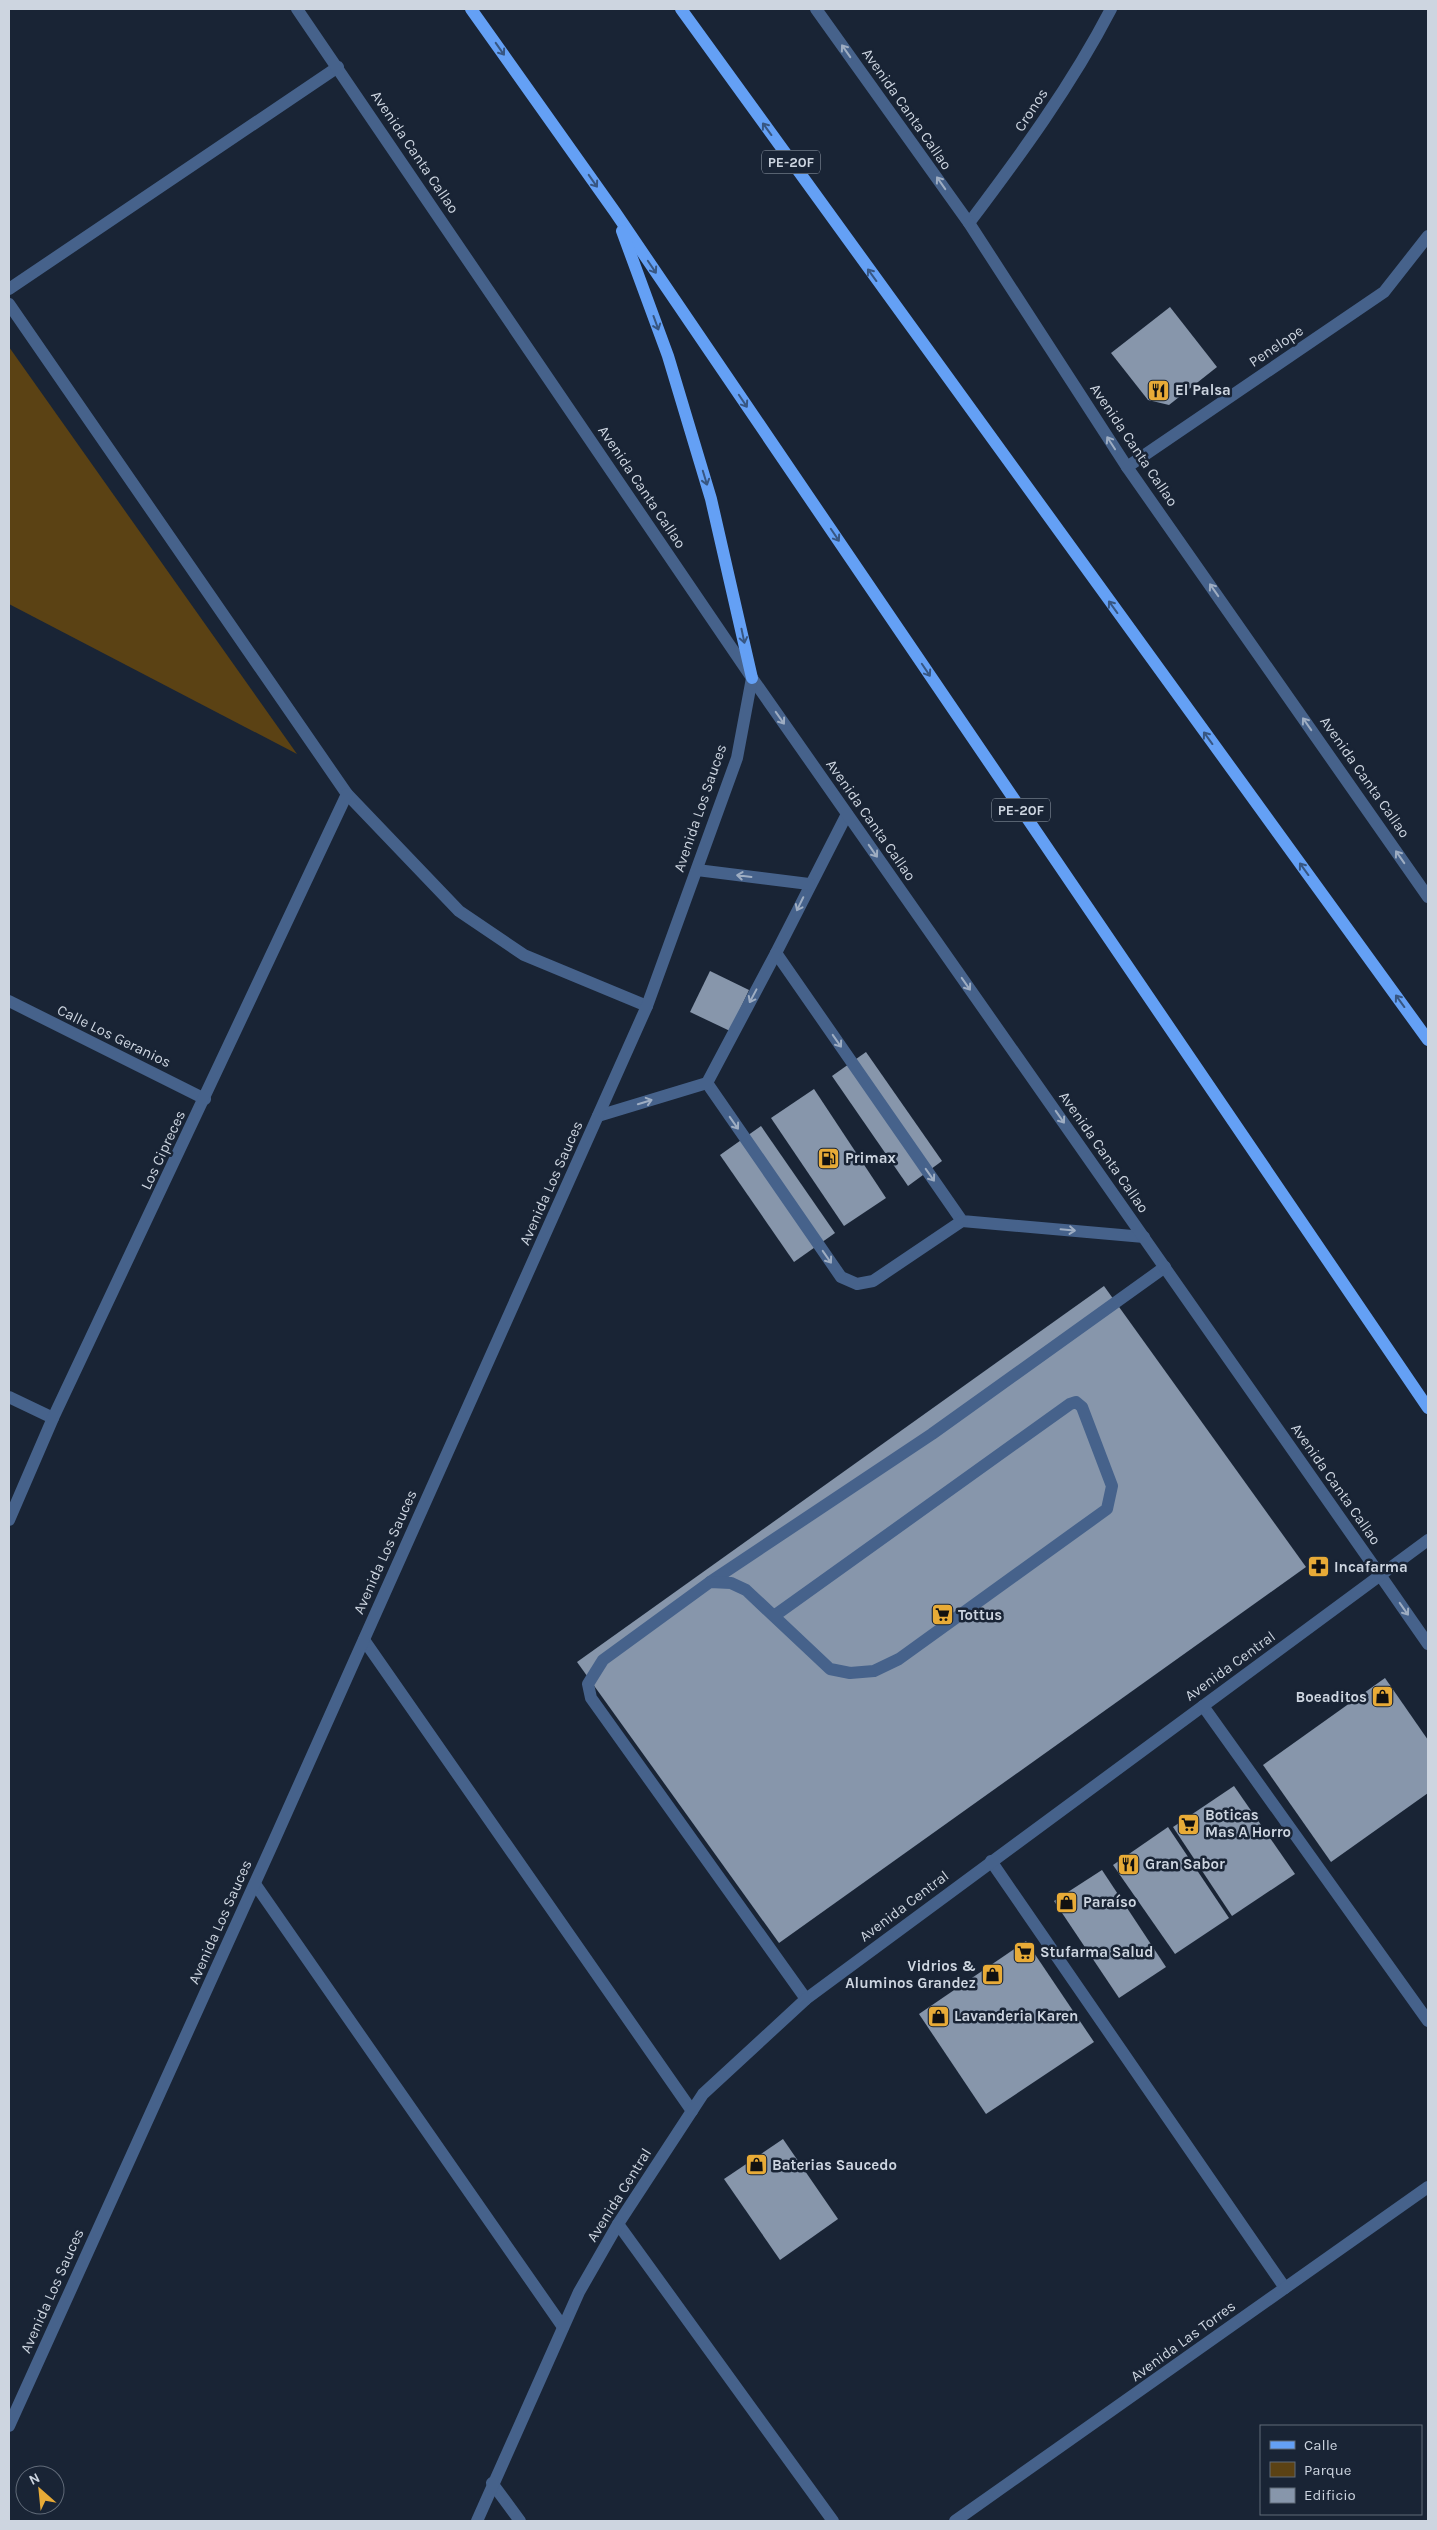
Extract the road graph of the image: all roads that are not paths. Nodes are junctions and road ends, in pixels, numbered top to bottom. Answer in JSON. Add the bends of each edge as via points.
{"nodes":[{"id":1,"x":297,"y":9,"type":"edge"},
{"id":2,"x":472,"y":9,"type":"edge"},
{"id":3,"x":681,"y":9,"type":"edge"},
{"id":4,"x":816,"y":9,"type":"edge"},
{"id":5,"x":1110,"y":9,"type":"edge"},
{"id":6,"x":338,"y":67,"type":"junction"},
{"id":7,"x":615,"y":212,"type":"junction"},
{"id":8,"x":969,"y":223,"type":"junction"},
{"id":9,"x":1428,"y":238,"type":"edge"},
{"id":10,"x":9,"y":289,"type":"edge"},
{"id":11,"x":9,"y":304,"type":"edge"},
{"id":12,"x":1127,"y":467,"type":"junction"},
{"id":13,"x":752,"y":678,"type":"junction"},
{"id":14,"x":347,"y":794,"type":"junction"},
{"id":15,"x":847,"y":814,"type":"junction"},
{"id":16,"x":697,"y":870,"type":"junction"},
{"id":17,"x":809,"y":884,"type":"junction"},
{"id":18,"x":1428,"y":897,"type":"edge"},
{"id":19,"x":776,"y":953,"type":"junction"},
{"id":20,"x":9,"y":1001,"type":"edge"},
{"id":21,"x":647,"y":1006,"type":"junction"},
{"id":22,"x":1428,"y":1040,"type":"edge"},
{"id":23,"x":707,"y":1083,"type":"junction"},
{"id":24,"x":205,"y":1099,"type":"junction"},
{"id":25,"x":598,"y":1116,"type":"junction"},
{"id":26,"x":962,"y":1221,"type":"junction"},
{"id":27,"x":1144,"y":1237,"type":"junction"},
{"id":28,"x":1165,"y":1267,"type":"junction"},
{"id":29,"x":9,"y":1397,"type":"edge"},
{"id":30,"x":1428,"y":1408,"type":"edge"},
{"id":31,"x":53,"y":1418,"type":"junction"},
{"id":32,"x":9,"y":1520,"type":"edge"},
{"id":33,"x":1428,"y":1540,"type":"edge"},
{"id":34,"x":1380,"y":1575,"type":"junction"},
{"id":35,"x":710,"y":1582,"type":"junction"},
{"id":36,"x":774,"y":1616,"type":"junction"},
{"id":37,"x":364,"y":1640,"type":"junction"},
{"id":38,"x":1428,"y":1644,"type":"edge"},
{"id":39,"x":1203,"y":1706,"type":"junction"},
{"id":40,"x":991,"y":1861,"type":"junction"},
{"id":41,"x":255,"y":1884,"type":"junction"},
{"id":42,"x":806,"y":1999,"type":"junction"},
{"id":43,"x":1428,"y":2021,"type":"edge"},
{"id":44,"x":692,"y":2111,"type":"junction"},
{"id":45,"x":1428,"y":2187,"type":"edge"},
{"id":46,"x":618,"y":2224,"type":"junction"},
{"id":47,"x":1285,"y":2288,"type":"junction"},
{"id":48,"x":563,"y":2327,"type":"junction"},
{"id":49,"x":9,"y":2426,"type":"edge"},
{"id":50,"x":492,"y":2483,"type":"junction"},
{"id":51,"x":477,"y":2521,"type":"edge"},
{"id":52,"x":520,"y":2521,"type":"edge"},
{"id":53,"x":833,"y":2521,"type":"edge"},
{"id":54,"x":955,"y":2521,"type":"edge"}],
"edges":[{"from":1,"to":6,"type":"street","name":"Avenida Canta Callao"},
{"from":2,"to":7,"type":"main road","number":"PE-20F","one_way":true},
{"from":22,"to":3,"type":"main road","number":"PE-20F","one_way":true},
{"from":8,"to":4,"type":"street","name":"Avenida Canta Callao","one_way":true},
{"from":5,"to":8,"type":"street","name":"Cronos","via":[[1088,53],[1035,134]]},
{"from":6,"to":10,"type":"street"},
{"from":6,"to":13,"type":"street","name":"Avenida Canta Callao"},
{"from":7,"to":13,"type":"main road","one_way":true,"via":[[668,356],[708,490]]},
{"from":7,"to":30,"type":"main road","number":"PE-20F","one_way":true},
{"from":12,"to":8,"type":"street","name":"Avenida Canta Callao","one_way":true},
{"from":9,"to":12,"type":"street","name":"Penelope","via":[[1384,292]]},
{"from":11,"to":14,"type":"street"},
{"from":18,"to":12,"type":"street","name":"Avenida Canta Callao","one_way":true},
{"from":13,"to":15,"type":"street","name":"Avenida Canta Callao","one_way":true},
{"from":13,"to":16,"type":"street","name":"Avenida Los Sauces","via":[[736,758]]},
{"from":14,"to":21,"type":"street","via":[[459,911],[524,955]]},
{"from":14,"to":24,"type":"street","name":"Los Cipreces"},
{"from":15,"to":17,"type":"street"},
{"from":15,"to":27,"type":"street","name":"Avenida Canta Callao","one_way":true},
{"from":17,"to":16,"type":"street","one_way":true},
{"from":16,"to":21,"type":"street","name":"Avenida Los Sauces"},
{"from":17,"to":19,"type":"street","one_way":true},
{"from":19,"to":23,"type":"street","one_way":true},
{"from":19,"to":26,"type":"street","one_way":true},
{"from":20,"to":24,"type":"street","name":"Calle Los Geranios"},
{"from":21,"to":25,"type":"street","name":"Avenida Los Sauces"},
{"from":25,"to":23,"type":"street","one_way":true},
{"from":23,"to":26,"type":"street","one_way":true,"via":[[840,1277],[857,1284],[873,1282]]},
{"from":24,"to":31,"type":"street","name":"Los Cipreces"},
{"from":25,"to":37,"type":"street","name":"Avenida Los Sauces"},
{"from":26,"to":27,"type":"street","one_way":true},
{"from":27,"to":28,"type":"street","name":"Avenida Canta Callao"},
{"from":28,"to":34,"type":"street","name":"Avenida Canta Callao"},
{"from":28,"to":35,"type":"street","via":[[932,1434]]},
{"from":29,"to":31,"type":"street"},
{"from":31,"to":32,"type":"street","name":"Los Cipreces"},
{"from":33,"to":34,"type":"street","name":"Avenida Central"},
{"from":34,"to":38,"type":"street","name":"Avenida Canta Callao","one_way":true},
{"from":34,"to":39,"type":"street","name":"Avenida Central"},
{"from":35,"to":36,"type":"street","via":[[732,1583],[746,1590]]},
{"from":35,"to":42,"type":"street","via":[[603,1660],[588,1684],[591,1698]]},
{"from":36,"to":36,"type":"street","via":[[1070,1404],[1076,1402],[1082,1407],[1112,1486],[1107,1509],[899,1659],[874,1671],[850,1673],[830,1669]]},
{"from":37,"to":41,"type":"street","name":"Avenida Los Sauces"},
{"from":37,"to":44,"type":"street"},
{"from":39,"to":40,"type":"street","name":"Avenida Central"},
{"from":39,"to":43,"type":"street"},
{"from":40,"to":42,"type":"street","name":"Avenida Central"},
{"from":40,"to":47,"type":"street"},
{"from":41,"to":48,"type":"street"},
{"from":41,"to":49,"type":"street","name":"Avenida Los Sauces"},
{"from":42,"to":44,"type":"street","name":"Avenida Central","via":[[704,2094]]},
{"from":44,"to":46,"type":"street","name":"Avenida Central"},
{"from":45,"to":47,"type":"street","name":"Avenida Las Torres"},
{"from":46,"to":48,"type":"street","name":"Avenida Central","via":[[578,2292]]},
{"from":46,"to":53,"type":"street"},
{"from":47,"to":54,"type":"street","name":"Avenida Las Torres"},
{"from":48,"to":50,"type":"street","name":"Avenida Central"},
{"from":50,"to":51,"type":"street","name":"Avenida Central"},
{"from":50,"to":52,"type":"street"}]}
